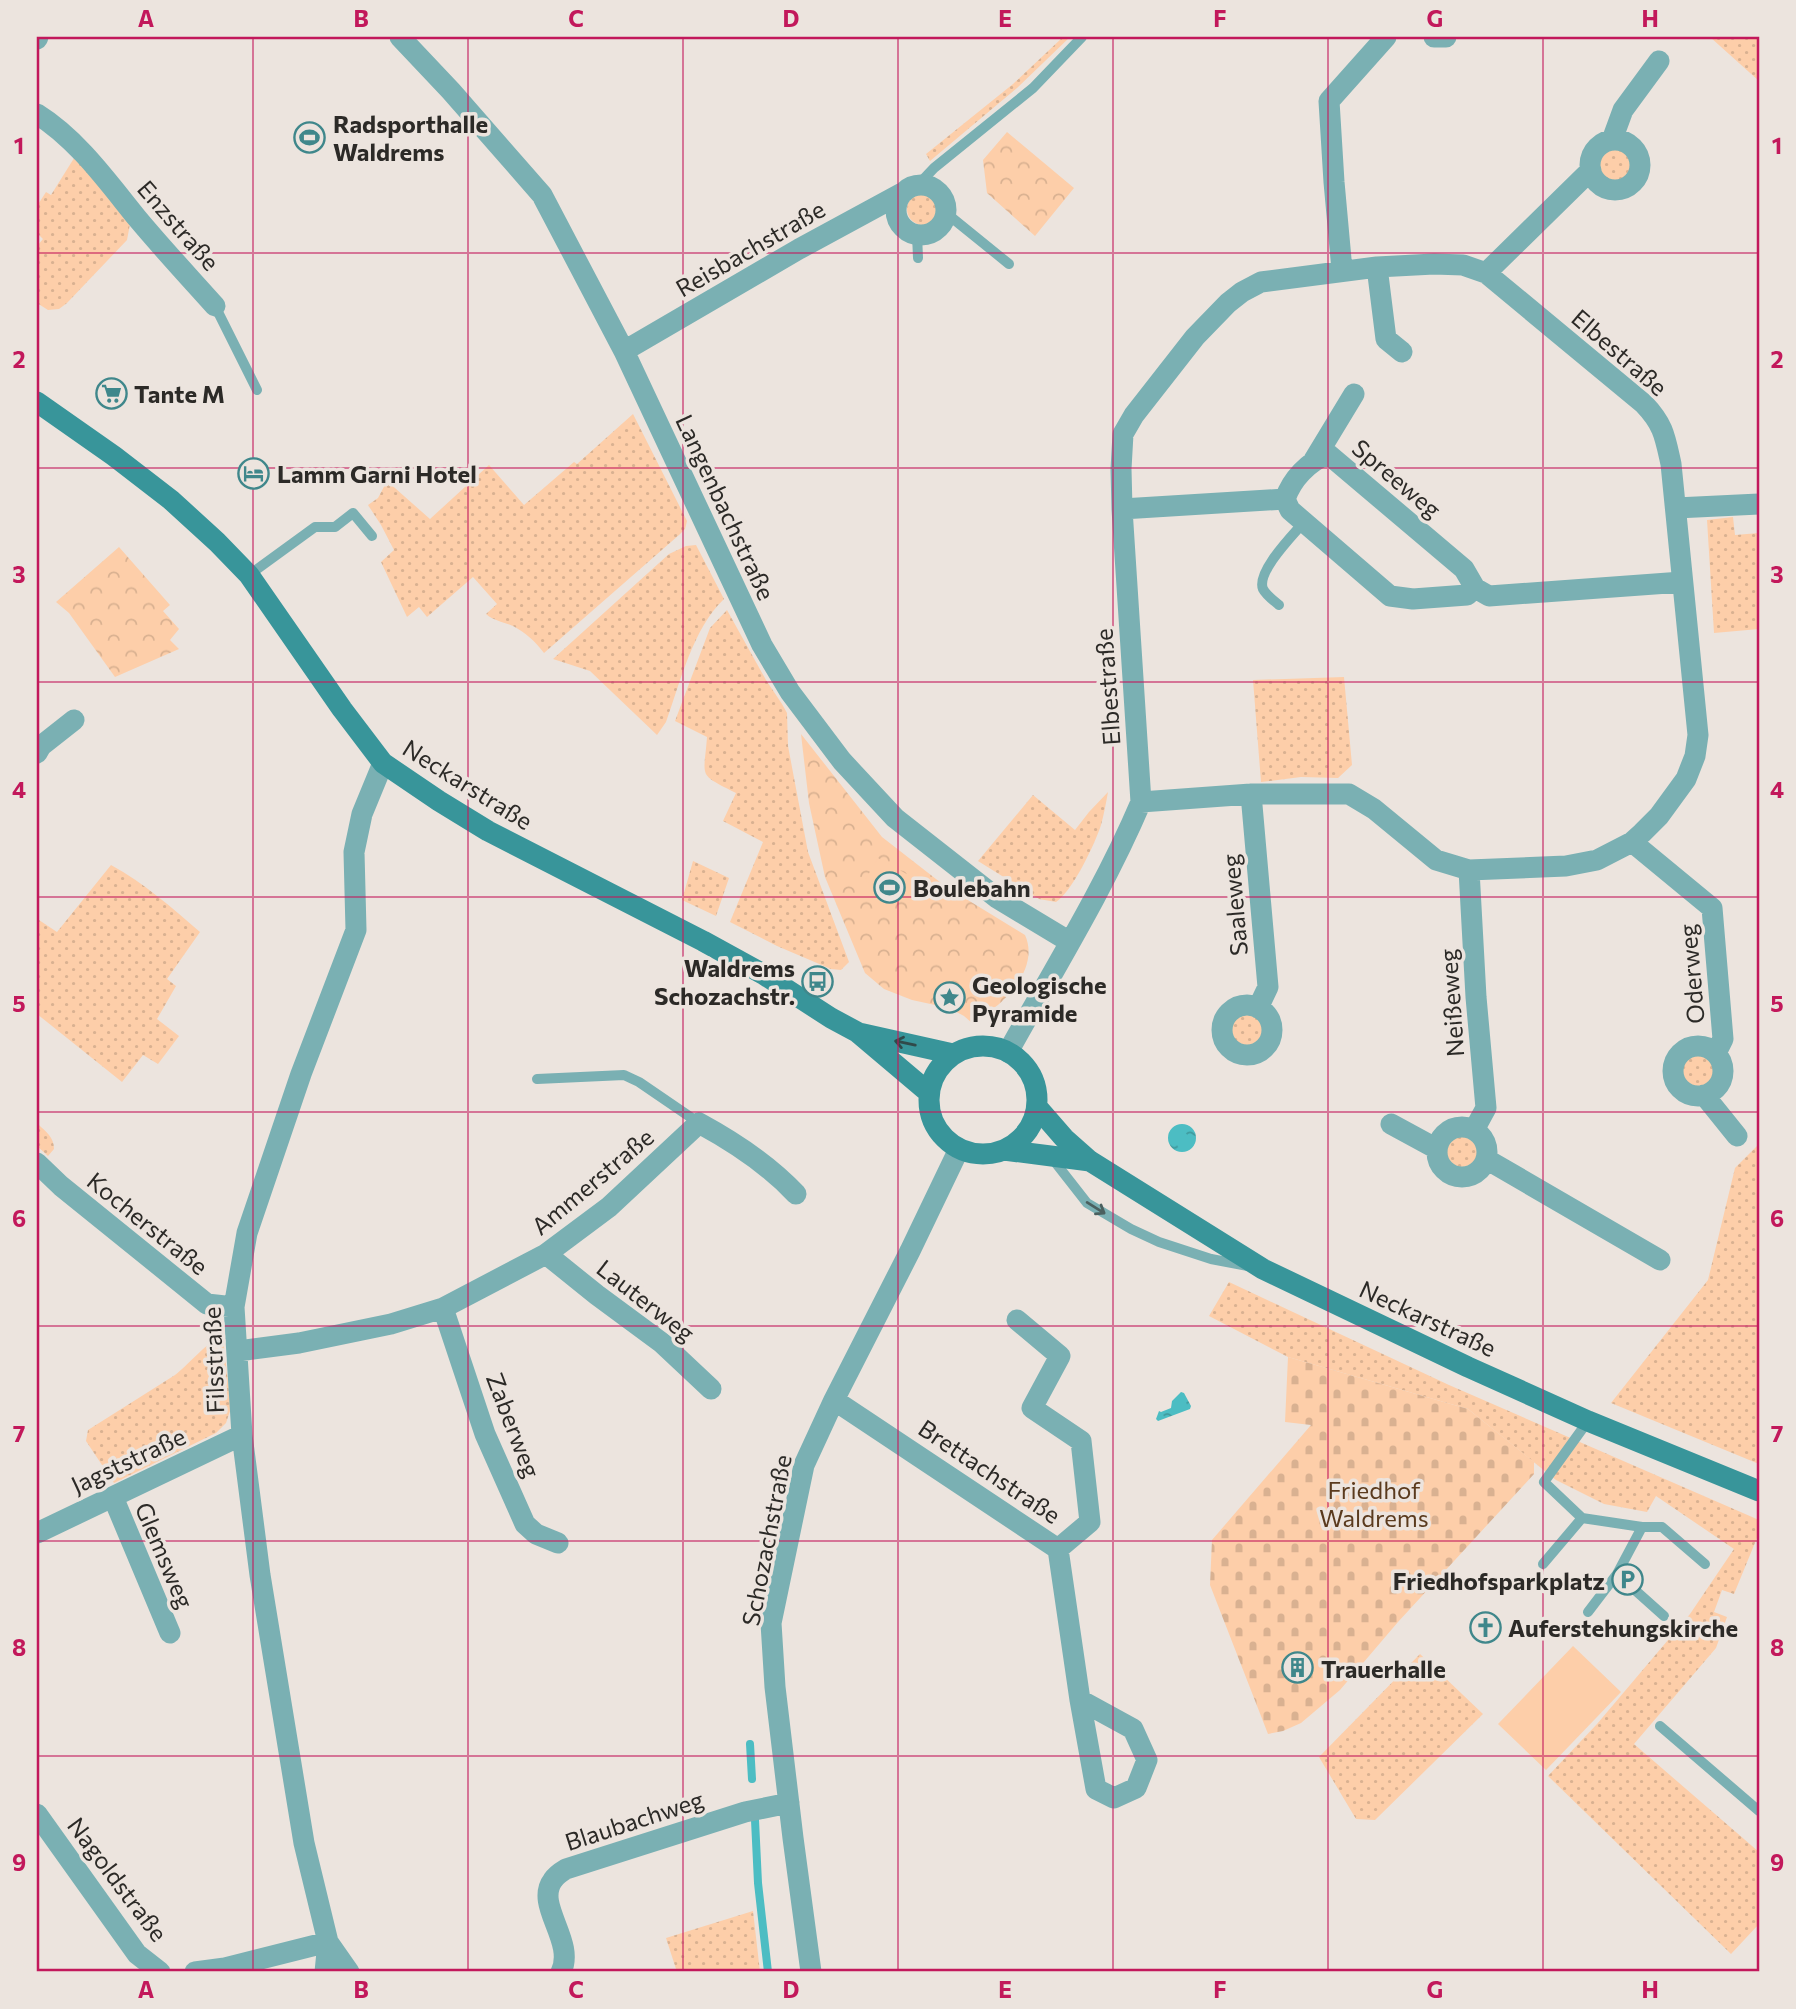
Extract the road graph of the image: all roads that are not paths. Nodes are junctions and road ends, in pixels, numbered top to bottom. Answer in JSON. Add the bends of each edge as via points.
{"nodes":[{"id":1,"x":400,"y":37,"type":"edge"},
{"id":2,"x":1082,"y":37,"type":"edge"},
{"id":3,"x":1386,"y":37,"type":"edge"},
{"id":4,"x":1434,"y":37,"type":"edge"},
{"id":5,"x":1446,"y":37,"type":"edge"},
{"id":6,"x":1659,"y":61,"type":"dead end"},
{"id":7,"x":37,"y":114,"type":"edge"},
{"id":8,"x":1612,"y":140,"type":"junction"},
{"id":9,"x":1591,"y":170,"type":"junction"},
{"id":10,"x":911,"y":189,"type":"junction"},
{"id":11,"x":946,"y":213,"type":"junction"},
{"id":12,"x":917,"y":234,"type":"junction"},
{"id":13,"x":918,"y":258,"type":"dead end"},
{"id":14,"x":1009,"y":264,"type":"dead end"},
{"id":15,"x":1377,"y":267,"type":"junction"},
{"id":16,"x":1342,"y":270,"type":"junction"},
{"id":17,"x":1486,"y":273,"type":"junction"},
{"id":18,"x":215,"y":306,"type":"joint"},
{"id":19,"x":624,"y":351,"type":"junction"},
{"id":20,"x":1402,"y":352,"type":"dead end"},
{"id":21,"x":257,"y":390,"type":"dead end"},
{"id":22,"x":1354,"y":394,"type":"dead end"},
{"id":23,"x":37,"y":402,"type":"edge"},
{"id":24,"x":1314,"y":460,"type":"junction"},
{"id":25,"x":1285,"y":499,"type":"junction"},
{"id":26,"x":1759,"y":504,"type":"edge"},
{"id":27,"x":1676,"y":508,"type":"junction"},
{"id":28,"x":1122,"y":509,"type":"junction"},
{"id":29,"x":1304,"y":522,"type":"junction"},
{"id":30,"x":372,"y":536,"type":"dead end"},
{"id":31,"x":249,"y":575,"type":"junction"},
{"id":32,"x":1682,"y":582,"type":"junction"},
{"id":33,"x":1475,"y":588,"type":"junction"},
{"id":34,"x":1279,"y":605,"type":"dead end"},
{"id":35,"x":74,"y":720,"type":"dead end"},
{"id":36,"x":37,"y":753,"type":"edge"},
{"id":37,"x":383,"y":763,"type":"junction"},
{"id":38,"x":1251,"y":794,"type":"junction"},
{"id":39,"x":1141,"y":802,"type":"junction"},
{"id":40,"x":1632,"y":842,"type":"junction"},
{"id":41,"x":1469,"y":870,"type":"junction"},
{"id":42,"x":1070,"y":942,"type":"junction"},
{"id":43,"x":1258,"y":1008,"type":"junction"},
{"id":44,"x":857,"y":1032,"type":"junction"},
{"id":45,"x":1008,"y":1052,"type":"junction"},
{"id":46,"x":1716,"y":1053,"type":"junction"},
{"id":47,"x":953,"y":1054,"type":"junction"},
{"id":48,"x":537,"y":1079,"type":"dead end"},
{"id":49,"x":929,"y":1092,"type":"junction"},
{"id":50,"x":1704,"y":1095,"type":"junction"},
{"id":51,"x":1037,"y":1107,"type":"junction"},
{"id":52,"x":699,"y":1123,"type":"junction"},
{"id":53,"x":1391,"y":1124,"type":"dead end"},
{"id":54,"x":1474,"y":1130,"type":"junction"},
{"id":55,"x":1737,"y":1136,"type":"dead end"},
{"id":56,"x":959,"y":1149,"type":"junction"},
{"id":57,"x":1437,"y":1149,"type":"junction"},
{"id":58,"x":1004,"y":1150,"type":"junction"},
{"id":59,"x":1052,"y":1157,"type":"junction"},
{"id":60,"x":1486,"y":1159,"type":"junction"},
{"id":61,"x":1090,"y":1161,"type":"junction"},
{"id":62,"x":37,"y":1163,"type":"edge"},
{"id":63,"x":796,"y":1194,"type":"dead end"},
{"id":64,"x":545,"y":1254,"type":"junction"},
{"id":65,"x":1660,"y":1260,"type":"dead end"},
{"id":66,"x":1263,"y":1269,"type":"junction"},
{"id":67,"x":234,"y":1307,"type":"junction"},
{"id":68,"x":443,"y":1308,"type":"junction"},
{"id":69,"x":1017,"y":1320,"type":"dead end"},
{"id":70,"x":237,"y":1351,"type":"junction"},
{"id":71,"x":712,"y":1389,"type":"dead end"},
{"id":72,"x":834,"y":1399,"type":"junction"},
{"id":73,"x":1588,"y":1421,"type":"junction"},
{"id":74,"x":242,"y":1435,"type":"junction"},
{"id":75,"x":1759,"y":1491,"type":"edge"},
{"id":76,"x":113,"y":1497,"type":"junction"},
{"id":77,"x":1582,"y":1518,"type":"junction"},
{"id":78,"x":1643,"y":1527,"type":"junction"},
{"id":79,"x":37,"y":1533,"type":"edge"},
{"id":80,"x":558,"y":1543,"type":"dead end"},
{"id":81,"x":1058,"y":1549,"type":"junction"},
{"id":82,"x":1543,"y":1564,"type":"dead end"},
{"id":83,"x":1705,"y":1564,"type":"dead end"},
{"id":84,"x":1617,"y":1574,"type":"junction"},
{"id":85,"x":1588,"y":1612,"type":"dead end"},
{"id":86,"x":1664,"y":1616,"type":"dead end"},
{"id":87,"x":170,"y":1633,"type":"dead end"},
{"id":88,"x":1080,"y":1700,"type":"dead end"},
{"id":89,"x":1660,"y":1726,"type":"dead end"},
{"id":90,"x":789,"y":1803,"type":"junction"},
{"id":91,"x":1759,"y":1811,"type":"edge"},
{"id":92,"x":37,"y":1814,"type":"edge"},
{"id":93,"x":328,"y":1942,"type":"junction"},
{"id":94,"x":160,"y":1972,"type":"edge"},
{"id":95,"x":195,"y":1972,"type":"edge"},
{"id":96,"x":325,"y":1972,"type":"edge"},
{"id":97,"x":349,"y":1972,"type":"edge"},
{"id":98,"x":561,"y":1972,"type":"edge"},
{"id":99,"x":811,"y":1972,"type":"edge"}],
"edges":[{"from":1,"to":19,"type":"street","name":"Langenbachstraße","via":[[542,195]]},
{"from":2,"to":10,"type":"lane","name":"Reisbachstraße","via":[[1033,88]]},
{"from":3,"to":16,"type":"street","via":[[1329,101]]},
{"from":4,"to":5,"type":"street"},
{"from":6,"to":8,"type":"street","via":[[1623,110]]},
{"from":7,"to":18,"type":"street","name":"Enzstraße","via":[[85,155]]},
{"from":8,"to":9,"type":"street","via":[[1593,154]]},
{"from":8,"to":9,"type":"street","via":[[1627,143],[1637,153],[1640,168],[1634,182],[1620,190],[1611,189],[1599,183]]},
{"from":9,"to":17,"type":"street"},
{"from":10,"to":11,"type":"street","via":[[926,186],[939,192]]},
{"from":10,"to":12,"type":"street","via":[[899,199],[897,215],[904,228]]},
{"from":10,"to":19,"type":"street","name":"Reisbachstraße"},
{"from":11,"to":12,"type":"street","via":[[934,232]]},
{"from":11,"to":14,"type":"lane"},
{"from":12,"to":13,"type":"lane"},
{"from":15,"to":16,"type":"street","name":"Elbestraße"},
{"from":15,"to":17,"type":"street","name":"Elbestraße","via":[[1462,265]]},
{"from":15,"to":20,"type":"street","via":[[1386,339]]},
{"from":16,"to":28,"type":"street","name":"Elbestraße","via":[[1261,282],[1228,303],[1195,337],[1124,434]]},
{"from":17,"to":27,"type":"street","name":"Elbestraße","via":[[1655,416],[1671,464]]},
{"from":18,"to":21,"type":"lane","name":"Enzstraße"},
{"from":19,"to":42,"type":"street","name":"Langenbachstraße","via":[[762,645],[790,692],[842,761],[895,818],[997,898]]},
{"from":22,"to":24,"type":"street"},
{"from":23,"to":31,"type":"street","name":"Neckarstraße","via":[[171,500]]},
{"from":24,"to":25,"type":"street","name":"Spreeweg","via":[[1290,486]]},
{"from":24,"to":33,"type":"street","name":"Spreeweg","via":[[1328,454],[1464,569]]},
{"from":25,"to":28,"type":"street"},
{"from":25,"to":29,"type":"street"},
{"from":26,"to":27,"type":"street"},
{"from":27,"to":32,"type":"street","name":"Elbestraße"},
{"from":28,"to":39,"type":"street","name":"Elbestraße"},
{"from":29,"to":33,"type":"street","via":[[1390,596],[1467,595]]},
{"from":29,"to":34,"type":"lane","via":[[1266,568],[1262,580],[1263,590]]},
{"from":30,"to":31,"type":"lane","via":[[353,513],[335,527],[315,527]]},
{"from":31,"to":37,"type":"street","name":"Neckarstraße"},
{"from":32,"to":33,"type":"street","via":[[1489,596]]},
{"from":32,"to":40,"type":"street","name":"Elbestraße","via":[[1698,735],[1695,756],[1686,779],[1659,816]]},
{"from":35,"to":36,"type":"street"},
{"from":37,"to":44,"type":"street","name":"Neckarstraße","via":[[488,831],[704,941]]},
{"from":37,"to":67,"type":"street","name":"Filsstraße","via":[[362,814],[354,852],[356,930],[247,1233]]},
{"from":38,"to":39,"type":"street","name":"Elbestraße"},
{"from":38,"to":41,"type":"street","name":"Elbestraße","via":[[1349,794],[1436,860]]},
{"from":38,"to":43,"type":"street","name":"Saaleweg","via":[[1268,987]]},
{"from":39,"to":42,"type":"street","name":"Elbestraße"},
{"from":40,"to":41,"type":"street","name":"Elbestraße","via":[[1597,860],[1566,866]]},
{"from":40,"to":46,"type":"street","name":"Oderweg","via":[[1712,908],[1723,1039]]},
{"from":41,"to":54,"type":"street","name":"Neißeweg","via":[[1486,1108]]},
{"from":42,"to":45,"type":"street","name":"Elbestraße"},
{"from":43,"to":43,"type":"street","via":[[1269,1018],[1272,1051],[1252,1055],[1230,1049],[1222,1035],[1229,1012],[1243,1005]]},
{"from":47,"to":44,"type":"street","name":"Neckarstraße","one_way":true},
{"from":44,"to":49,"type":"street","name":"Neckarstraße"},
{"from":45,"to":47,"type":"street","via":[[975,1046]]},
{"from":45,"to":51,"type":"street","via":[[1032,1076]]},
{"from":46,"to":50,"type":"street","name":"Oderweg","via":[[1723,1066],[1721,1081]]},
{"from":46,"to":50,"type":"street","name":"Oderweg","via":[[1703,1046],[1687,1048],[1673,1068],[1682,1089]]},
{"from":47,"to":49,"type":"street","via":[[936,1071]]},
{"from":48,"to":52,"type":"lane","via":[[624,1074]]},
{"from":49,"to":56,"type":"street","via":[[931,1119],[942,1136]]},
{"from":50,"to":55,"type":"street","name":"Oderweg"},
{"from":51,"to":58,"type":"street","via":[[1032,1125]]},
{"from":51,"to":61,"type":"street","name":"Neckarstraße"},
{"from":52,"to":63,"type":"street","via":[[761,1163]]},
{"from":52,"to":64,"type":"street","name":"Ammerstraße","via":[[609,1207]]},
{"from":53,"to":57,"type":"street"},
{"from":54,"to":57,"type":"street","via":[[1451,1129]]},
{"from":54,"to":60,"type":"street","via":[[1487,1147]]},
{"from":56,"to":58,"type":"street","via":[[975,1154]]},
{"from":56,"to":72,"type":"street","name":"Schozachstraße"},
{"from":57,"to":60,"type":"street","via":[[1445,1170],[1459,1177],[1475,1173]]},
{"from":58,"to":59,"type":"street","name":"Neckarstraße"},
{"from":59,"to":61,"type":"street","name":"Neckarstraße"},
{"from":59,"to":66,"type":"lane","one_way":true,"via":[[1087,1203],[1131,1229],[1211,1259]]},
{"from":60,"to":65,"type":"street"},
{"from":61,"to":66,"type":"street","name":"Neckarstraße"},
{"from":62,"to":67,"type":"street","name":"Kocherstraße","via":[[207,1304]]},
{"from":64,"to":68,"type":"street","name":"Ammerstraße"},
{"from":64,"to":71,"type":"street","name":"Lauterweg","via":[[662,1343]]},
{"from":66,"to":73,"type":"street","name":"Neckarstraße"},
{"from":67,"to":70,"type":"street","name":"Filsstraße"},
{"from":68,"to":70,"type":"street","name":"Ammerstraße","via":[[391,1324]]},
{"from":68,"to":80,"type":"street","name":"Zaberweg","via":[[485,1434],[525,1524]]},
{"from":69,"to":81,"type":"street","via":[[1060,1356],[1032,1408],[1081,1441],[1090,1522]]},
{"from":70,"to":74,"type":"street","name":"Filsstraße"},
{"from":72,"to":81,"type":"street","name":"Brettachstraße"},
{"from":72,"to":90,"type":"street","name":"Schozachstraße","via":[[804,1465],[771,1623]]},
{"from":73,"to":75,"type":"street","name":"Neckarstraße"},
{"from":73,"to":77,"type":"lane","via":[[1544,1482]]},
{"from":74,"to":76,"type":"street","name":"Jagststraße"},
{"from":74,"to":93,"type":"street","name":"Filsstraße","via":[[300,1816]]},
{"from":76,"to":79,"type":"street","name":"Jagststraße"},
{"from":76,"to":87,"type":"street","name":"Glemsweg"},
{"from":77,"to":78,"type":"lane"},
{"from":77,"to":82,"type":"lane"},
{"from":78,"to":83,"type":"lane","via":[[1662,1527]]},
{"from":78,"to":84,"type":"lane"},
{"from":81,"to":88,"type":"street","name":"Brettachstraße"},
{"from":84,"to":85,"type":"lane"},
{"from":84,"to":86,"type":"lane"},
{"from":89,"to":91,"type":"lane"},
{"from":90,"to":98,"type":"street","name":"Blaubachweg","via":[[745,1812],[566,1869],[548,1887],[565,1947]]},
{"from":90,"to":99,"type":"street","name":"Schozachstraße"},
{"from":92,"to":94,"type":"street","name":"Nagoldstraße","via":[[137,1954]]},
{"from":93,"to":95,"type":"street"},
{"from":93,"to":96,"type":"street","name":"Filsstraße"},
{"from":93,"to":97,"type":"street"}]}
